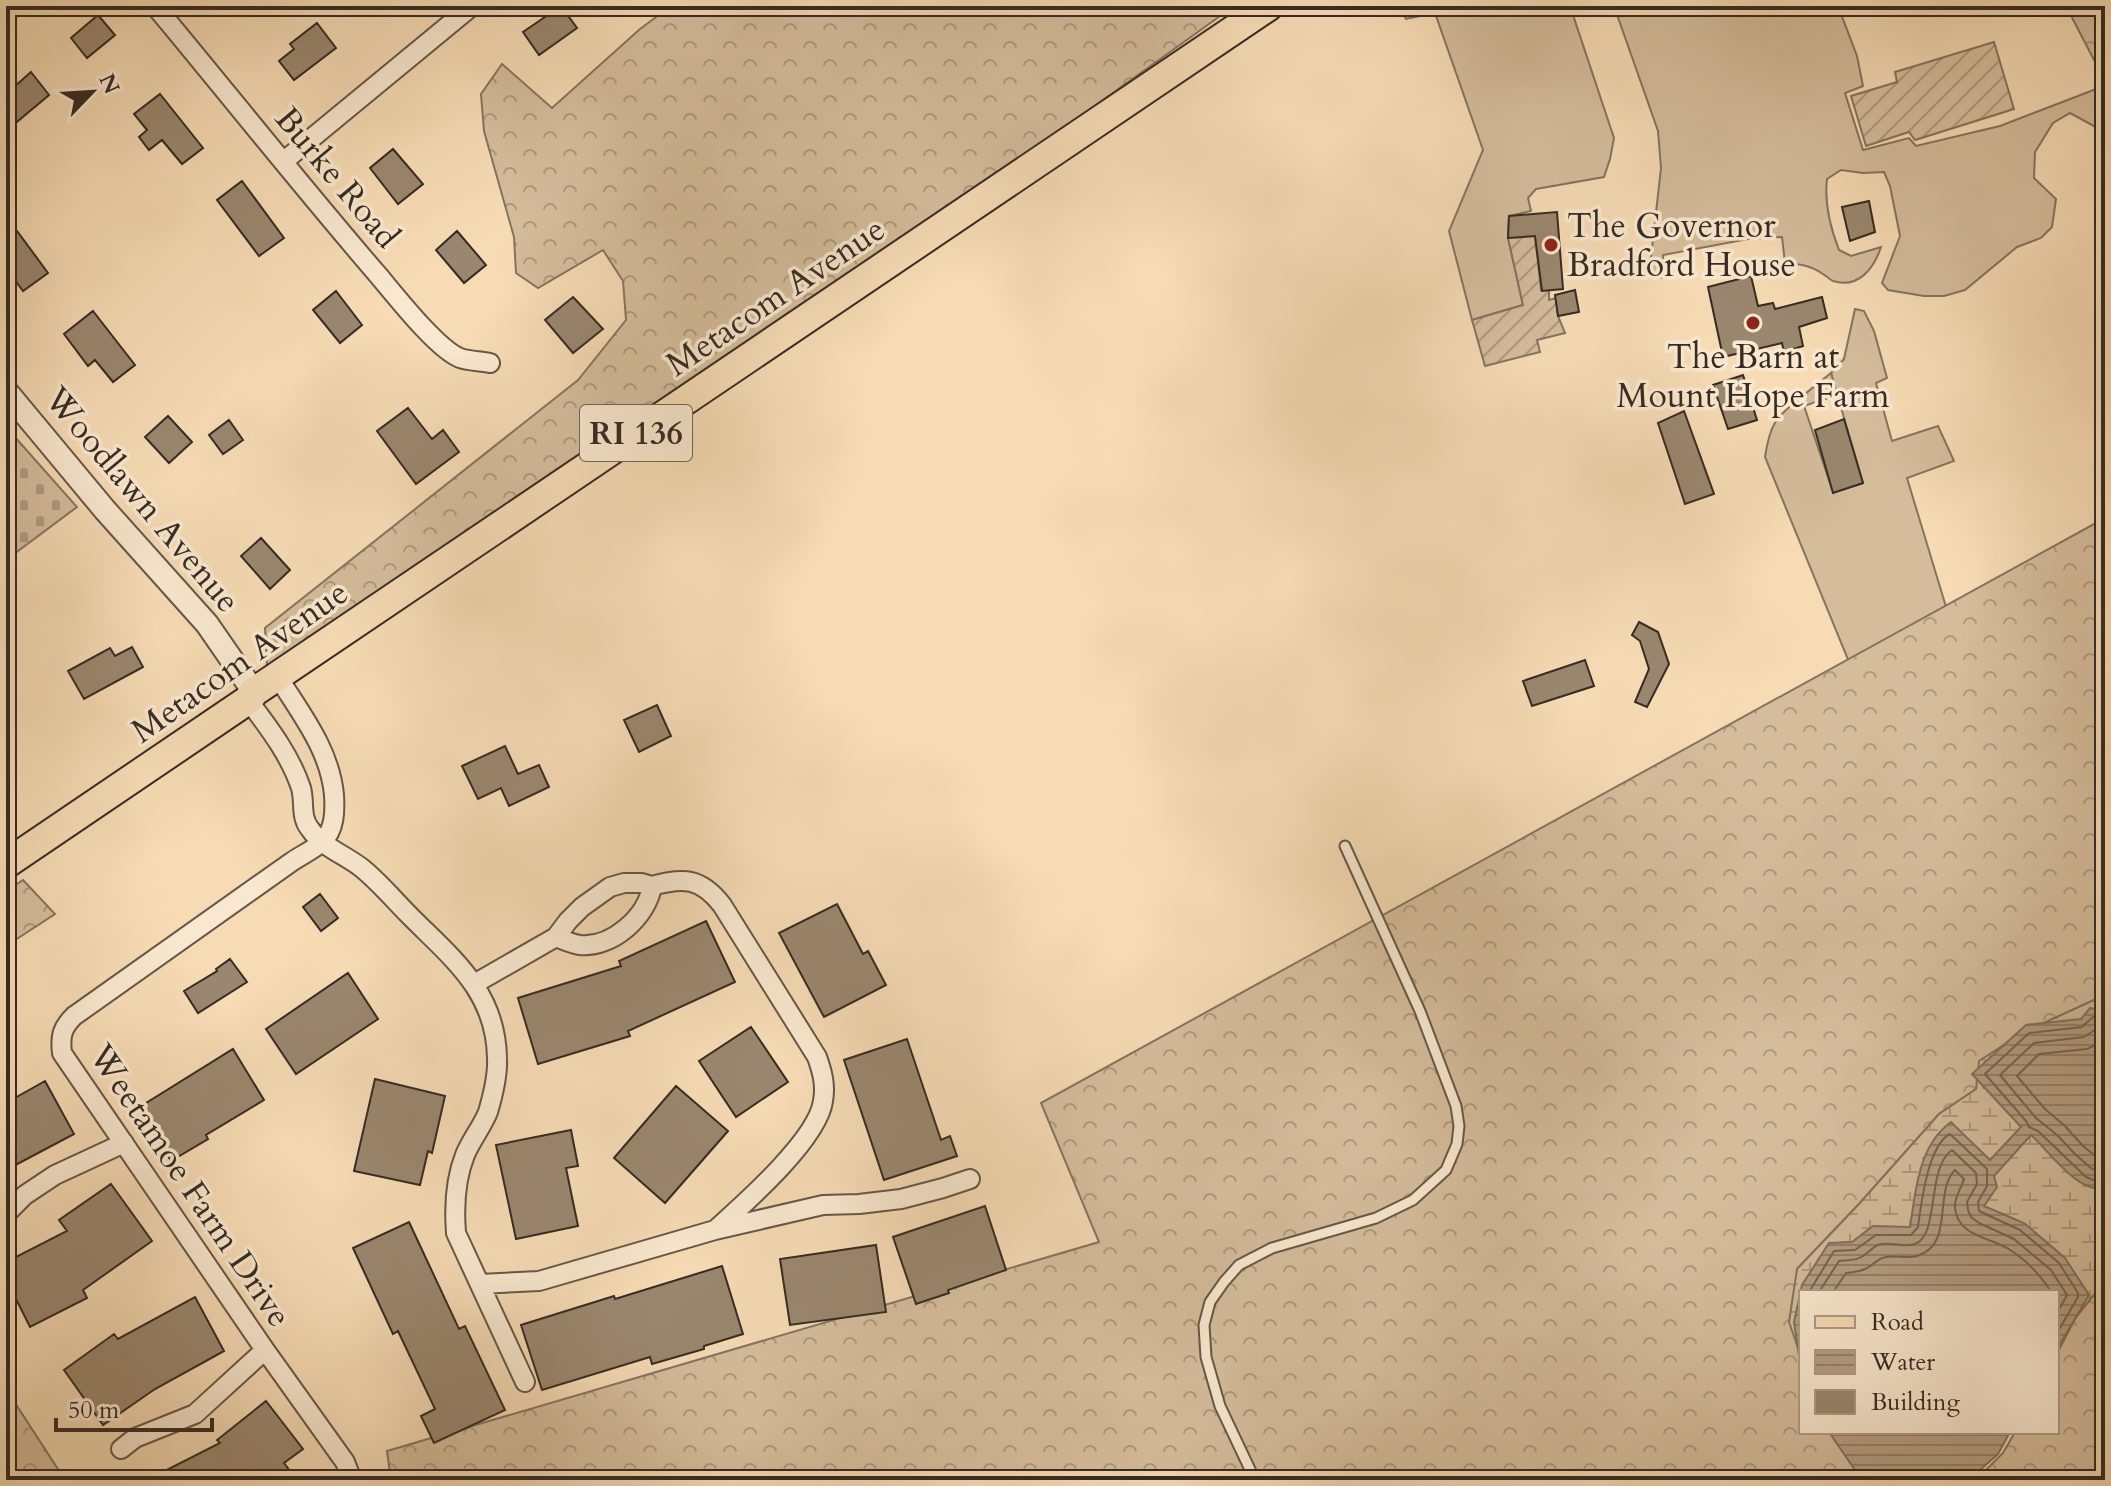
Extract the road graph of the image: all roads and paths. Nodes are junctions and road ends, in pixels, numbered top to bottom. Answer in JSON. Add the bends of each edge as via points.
{"nodes":[{"id":1,"x":14,"y":6,"type":"edge"},
{"id":2,"x":155,"y":6,"type":"edge"},
{"id":3,"x":472,"y":6,"type":"edge"},
{"id":4,"x":1269,"y":6,"type":"edge"},
{"id":5,"x":6,"y":13,"type":"edge"},
{"id":6,"x":284,"y":161,"type":"junction"},
{"id":7,"x":490,"y":363,"type":"dead end"},
{"id":8,"x":6,"y":391,"type":"edge"},
{"id":9,"x":278,"y":677,"type":"junction"},
{"id":10,"x":251,"y":696,"type":"junction"},
{"id":11,"x":322,"y":749,"type":"junction"},
{"id":12,"x":293,"y":769,"type":"junction"},
{"id":13,"x":322,"y":842,"type":"junction"},
{"id":14,"x":1345,"y":846,"type":"dead end"},
{"id":15,"x":6,"y":864,"type":"edge"},
{"id":16,"x":652,"y":886,"type":"junction"},
{"id":17,"x":556,"y":937,"type":"junction"},
{"id":18,"x":474,"y":984,"type":"junction"},
{"id":19,"x":124,"y":1143,"type":"junction"},
{"id":20,"x":970,"y":1179,"type":"dead end"},
{"id":21,"x":6,"y":1214,"type":"edge"},
{"id":22,"x":715,"y":1230,"type":"junction"},
{"id":23,"x":480,"y":1284,"type":"junction"},
{"id":24,"x":265,"y":1350,"type":"junction"},
{"id":25,"x":525,"y":1382,"type":"dead end"},
{"id":26,"x":121,"y":1449,"type":"dead end"},
{"id":27,"x":352,"y":1480,"type":"edge"},
{"id":28,"x":1255,"y":1480,"type":"edge"}],
"edges":[{"from":1,"to":5,"type":"street"},
{"from":2,"to":6,"type":"street","name":"Burke Road"},
{"from":3,"to":6,"type":"street"},
{"from":4,"to":9,"type":"main road","name":"Metacom Avenue","number":"RI 136"},
{"from":6,"to":7,"type":"street","name":"Burke Road","via":[[439,343],[459,358]]},
{"from":8,"to":10,"type":"street","name":"Woodlawn Avenue","via":[[207,624]]},
{"from":9,"to":10,"type":"main road","name":"Metacom Avenue","number":"RI 136"},
{"from":9,"to":11,"type":"street"},
{"from":10,"to":12,"type":"street"},
{"from":10,"to":15,"type":"main road","name":"Metacom Avenue","number":"RI 136"},
{"from":11,"to":12,"type":"street"},
{"from":11,"to":13,"type":"street","via":[[336,810]]},
{"from":12,"to":13,"type":"street","via":[[303,815]]},
{"from":13,"to":18,"type":"street","via":[[364,870]]},
{"from":13,"to":19,"type":"street","name":"Weetamoe Farm Drive","via":[[64,1028],[62,1053]]},
{"from":14,"to":28,"type":"lane","via":[[1451,1092],[1459,1126],[1457,1144],[1446,1170],[1413,1200],[1376,1218],[1272,1248],[1239,1265],[1210,1302],[1204,1325],[1206,1357],[1220,1406]]},
{"from":16,"to":17,"type":"street","via":[[610,887],[582,907]]},
{"from":16,"to":17,"type":"street","via":[[644,909],[620,933],[583,945]]},
{"from":16,"to":22,"type":"street","via":[[690,881],[712,892],[822,1072],[823,1101],[815,1125],[766,1184]]},
{"from":17,"to":18,"type":"street"},
{"from":18,"to":23,"type":"street","via":[[492,1023],[496,1077],[460,1173],[455,1220]]},
{"from":19,"to":21,"type":"street","via":[[55,1175]]},
{"from":19,"to":24,"type":"street","name":"Weetamoe Farm Drive"},
{"from":20,"to":22,"type":"street","via":[[901,1199],[823,1205]]},
{"from":22,"to":23,"type":"street","via":[[539,1281]]},
{"from":23,"to":25,"type":"street"},
{"from":24,"to":26,"type":"street","via":[[195,1414]]},
{"from":24,"to":27,"type":"street","name":"Weetamoe Farm Drive","via":[[345,1462]]}]}
